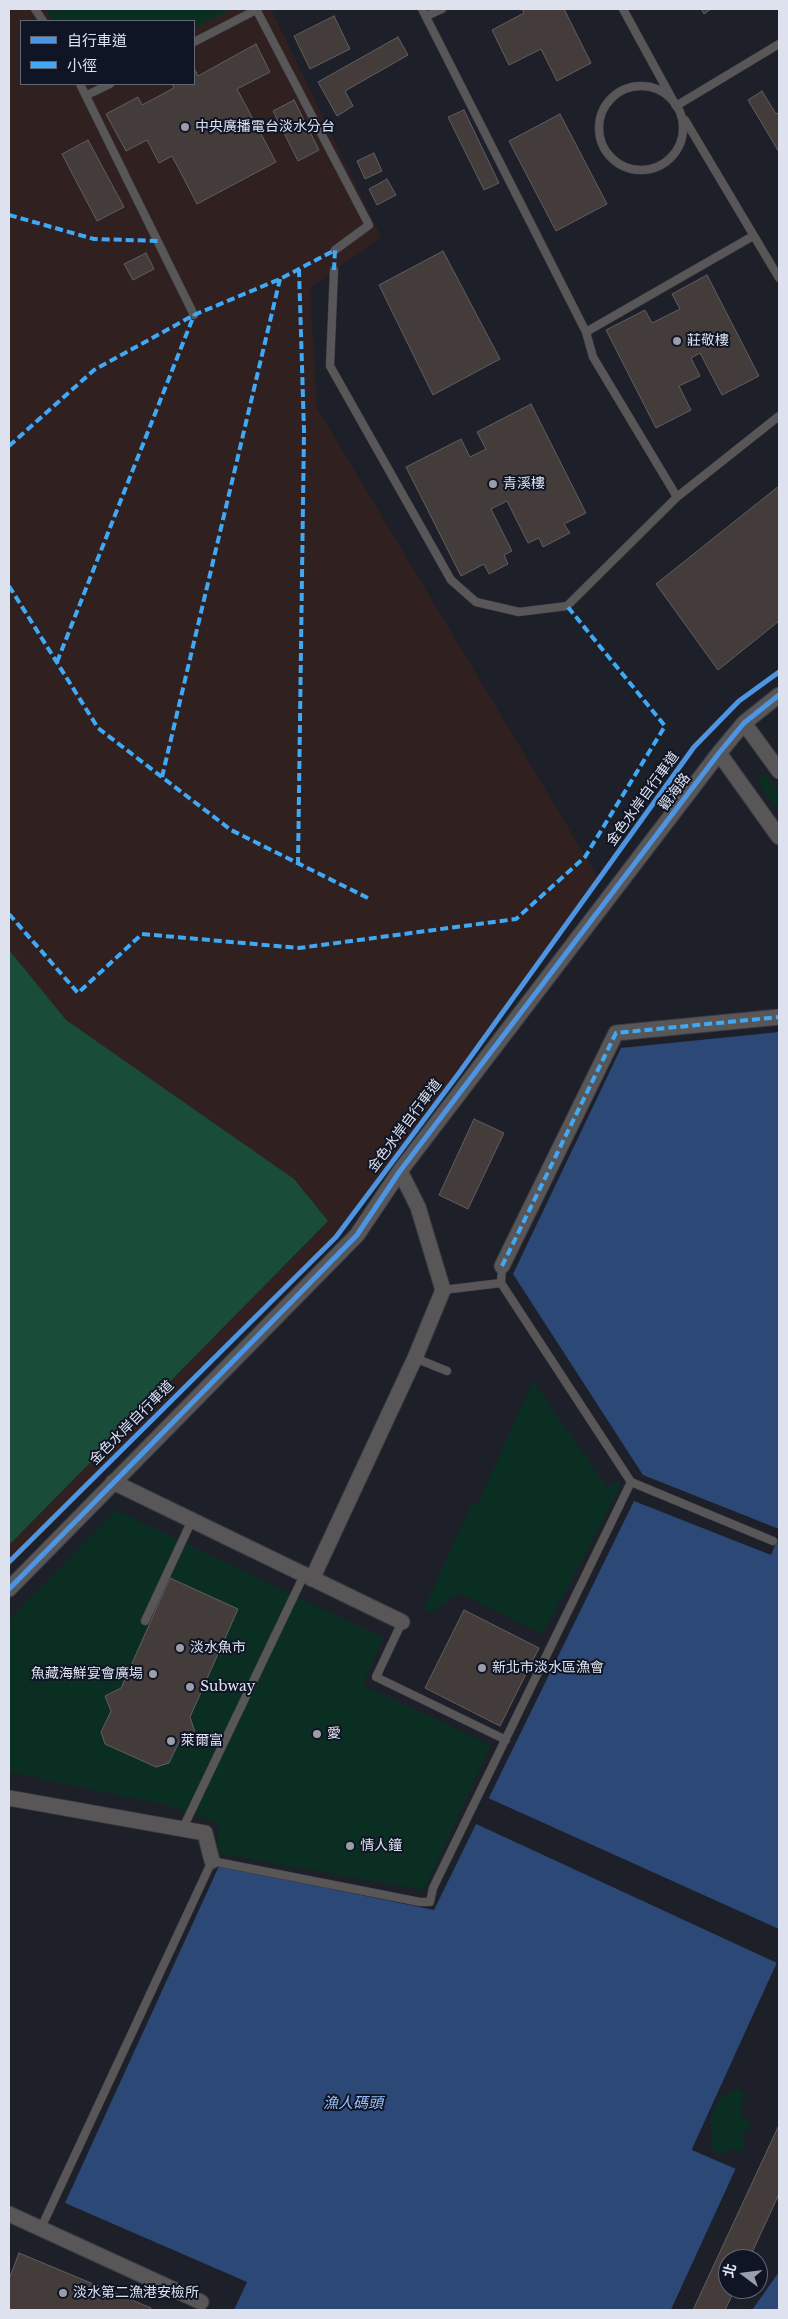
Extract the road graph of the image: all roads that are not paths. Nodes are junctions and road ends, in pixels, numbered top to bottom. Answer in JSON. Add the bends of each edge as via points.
{"nodes":[{"id":1,"x":35,"y":9,"type":"edge"},
{"id":2,"x":256,"y":9,"type":"edge"},
{"id":3,"x":442,"y":9,"type":"edge"},
{"id":4,"x":623,"y":9,"type":"edge"},
{"id":5,"x":425,"y":12,"type":"edge"},
{"id":6,"x":42,"y":20,"type":"edge"},
{"id":7,"x":195,"y":41,"type":"edge"},
{"id":8,"x":779,"y":44,"type":"edge"},
{"id":9,"x":81,"y":85,"type":"edge"},
{"id":10,"x":108,"y":85,"type":"edge"},
{"id":11,"x":87,"y":95,"type":"junction"},
{"id":12,"x":676,"y":106,"type":"junction"},
{"id":13,"x":753,"y":236,"type":"junction"},
{"id":14,"x":335,"y":250,"type":"dead end"},
{"id":15,"x":334,"y":270,"type":"dead end"},
{"id":16,"x":779,"y":278,"type":"edge"},
{"id":17,"x":194,"y":314,"type":"dead end"},
{"id":18,"x":586,"y":332,"type":"junction"},
{"id":19,"x":779,"y":416,"type":"edge"},
{"id":20,"x":677,"y":497,"type":"junction"},
{"id":21,"x":779,"y":695,"type":"edge"},
{"id":22,"x":744,"y":723,"type":"junction"},
{"id":23,"x":719,"y":753,"type":"junction"},
{"id":24,"x":779,"y":771,"type":"edge"},
{"id":25,"x":779,"y":838,"type":"edge"},
{"id":26,"x":779,"y":1017,"type":"edge"},
{"id":27,"x":400,"y":1171,"type":"junction"},
{"id":28,"x":502,"y":1266,"type":"joint"},
{"id":29,"x":501,"y":1283,"type":"junction"},
{"id":30,"x":443,"y":1290,"type":"junction"},
{"id":31,"x":415,"y":1358,"type":"junction"},
{"id":32,"x":447,"y":1371,"type":"dead end"},
{"id":33,"x":113,"y":1482,"type":"junction"},
{"id":34,"x":631,"y":1482,"type":"junction"},
{"id":35,"x":192,"y":1520,"type":"junction"},
{"id":36,"x":773,"y":1541,"type":"dead end"},
{"id":37,"x":308,"y":1577,"type":"junction"},
{"id":38,"x":9,"y":1589,"type":"edge"},
{"id":39,"x":145,"y":1621,"type":"dead end"},
{"id":40,"x":402,"y":1622,"type":"joint"},
{"id":41,"x":506,"y":1740,"type":"junction"},
{"id":42,"x":9,"y":1798,"type":"edge"},
{"id":43,"x":183,"y":1828,"type":"junction"},
{"id":44,"x":212,"y":1861,"type":"junction"},
{"id":45,"x":9,"y":2214,"type":"edge"},
{"id":46,"x":41,"y":2228,"type":"junction"},
{"id":47,"x":201,"y":2302,"type":"dead end"}],
"edges":[{"from":1,"to":6,"type":"lane"},
{"from":2,"to":7,"type":"lane"},
{"from":2,"to":14,"type":"lane","via":[[368,225]]},
{"from":3,"to":5,"type":"lane"},
{"from":4,"to":12,"type":"lane"},
{"from":5,"to":18,"type":"lane"},
{"from":8,"to":12,"type":"lane"},
{"from":9,"to":11,"type":"lane"},
{"from":10,"to":11,"type":"lane"},
{"from":11,"to":17,"type":"lane"},
{"from":12,"to":12,"type":"lane","via":[[684,122],[683,136],[670,160],[658,168],[644,171],[630,169],[607,153],[601,141],[600,120],[609,101],[619,92],[632,86],[646,85],[660,89],[671,97]]},
{"from":12,"to":13,"type":"lane"},
{"from":13,"to":16,"type":"lane"},
{"from":13,"to":18,"type":"lane"},
{"from":15,"to":20,"type":"lane","via":[[330,366],[451,580],[476,602],[519,612],[567,606]]},
{"from":18,"to":20,"type":"lane","via":[[593,357]]},
{"from":19,"to":20,"type":"lane"},
{"from":21,"to":22,"type":"street","name":"觀海路"},
{"from":22,"to":23,"type":"street","name":"觀海路"},
{"from":22,"to":24,"type":"street"},
{"from":23,"to":25,"type":"street"},
{"from":23,"to":27,"type":"street","name":"觀海路"},
{"from":26,"to":28,"type":"street","via":[[616,1033]]},
{"from":27,"to":30,"type":"street","via":[[418,1207]]},
{"from":27,"to":33,"type":"street","name":"觀海路","via":[[357,1235]]},
{"from":28,"to":29,"type":"lane"},
{"from":29,"to":30,"type":"lane"},
{"from":29,"to":34,"type":"lane"},
{"from":30,"to":31,"type":"street"},
{"from":31,"to":32,"type":"lane"},
{"from":31,"to":37,"type":"street"},
{"from":33,"to":35,"type":"street"},
{"from":33,"to":38,"type":"street","name":"觀海路"},
{"from":34,"to":36,"type":"lane"},
{"from":34,"to":41,"type":"lane"},
{"from":35,"to":37,"type":"street"},
{"from":35,"to":39,"type":"lane"},
{"from":37,"to":40,"type":"street"},
{"from":37,"to":43,"type":"lane"},
{"from":40,"to":41,"type":"lane","via":[[376,1677]]},
{"from":41,"to":44,"type":"lane","via":[[433,1888],[430,1902]]},
{"from":42,"to":43,"type":"street"},
{"from":43,"to":44,"type":"street","via":[[205,1833]]},
{"from":44,"to":46,"type":"lane"},
{"from":45,"to":46,"type":"street"},
{"from":46,"to":47,"type":"street"}]}
